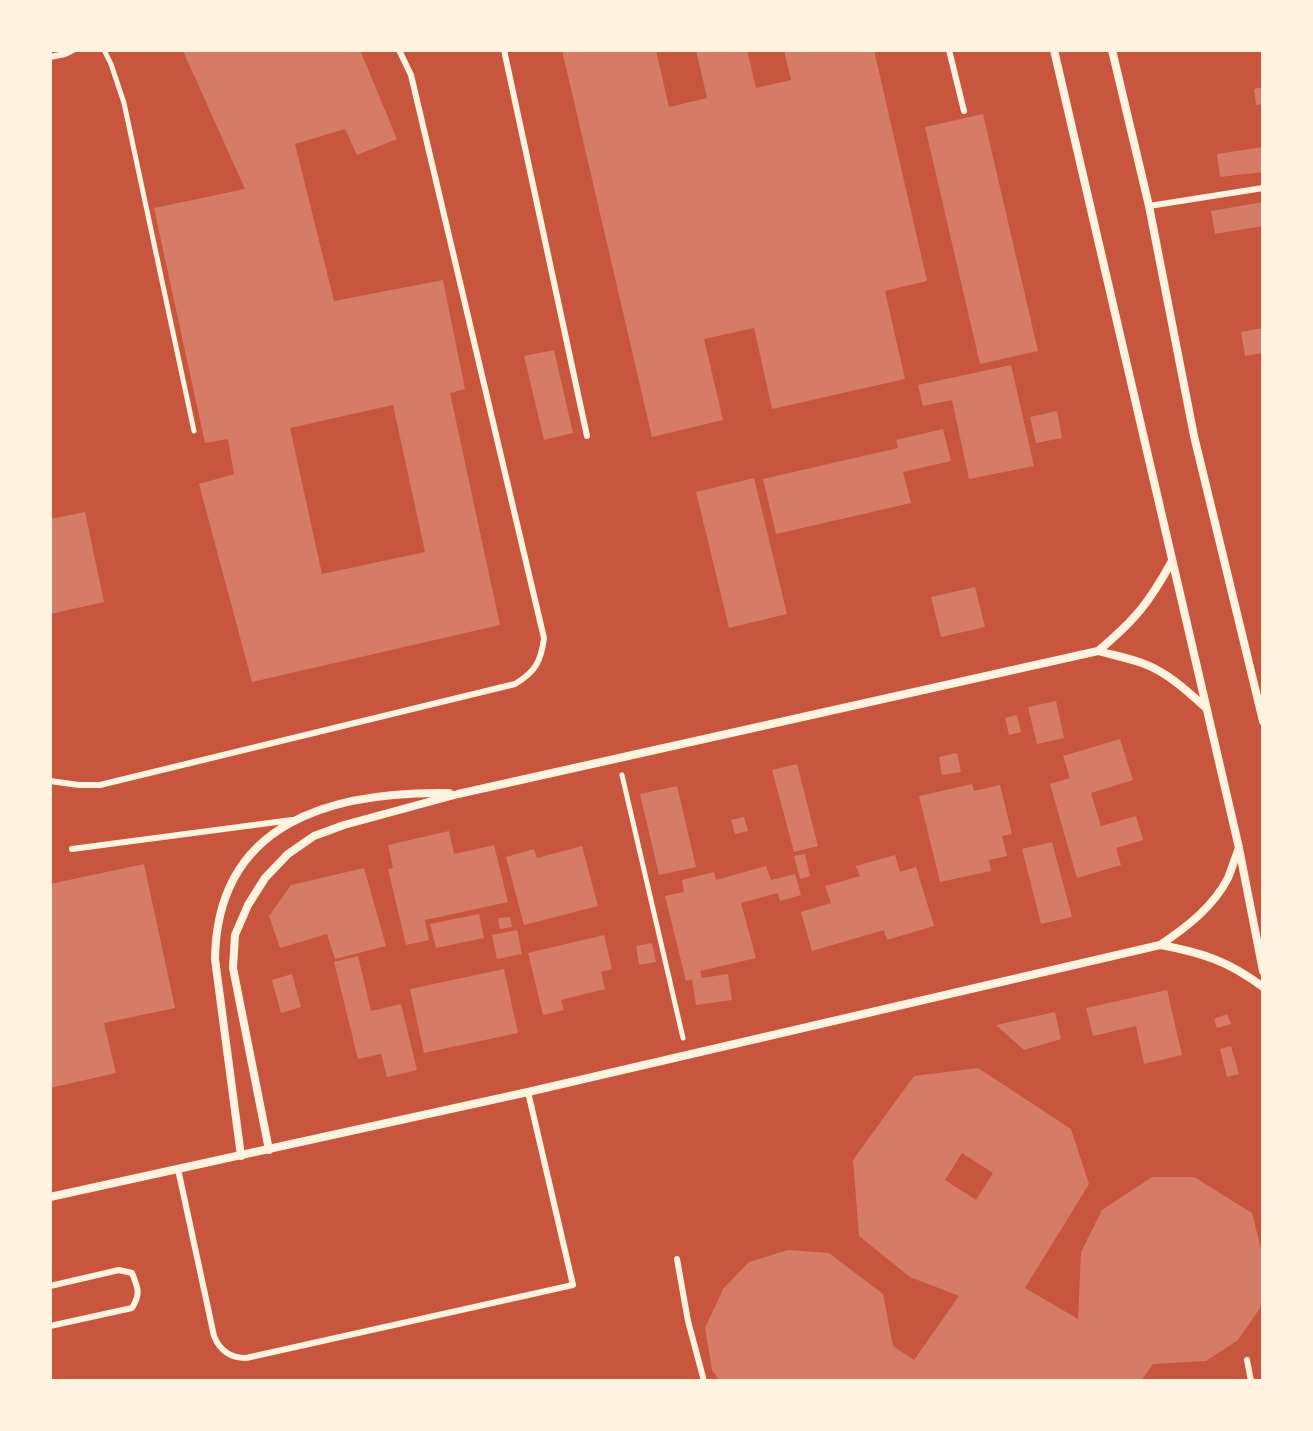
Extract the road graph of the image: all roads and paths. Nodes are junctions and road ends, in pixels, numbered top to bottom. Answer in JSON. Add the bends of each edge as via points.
{"nodes":[{"id":1,"x":73,"y":50,"type":"edge"},
{"id":2,"x":104,"y":50,"type":"edge"},
{"id":3,"x":399,"y":50,"type":"edge"},
{"id":4,"x":504,"y":50,"type":"edge"},
{"id":5,"x":949,"y":50,"type":"edge"},
{"id":6,"x":1054,"y":50,"type":"edge"},
{"id":7,"x":1112,"y":50,"type":"edge"},
{"id":8,"x":50,"y":57,"type":"edge"},
{"id":9,"x":964,"y":111,"type":"dead end"},
{"id":10,"x":1263,"y":188,"type":"edge"},
{"id":11,"x":1149,"y":206,"type":"junction"},
{"id":12,"x":194,"y":431,"type":"dead end"},
{"id":13,"x":587,"y":436,"type":"dead end"},
{"id":14,"x":1172,"y":561,"type":"junction"},
{"id":15,"x":1098,"y":651,"type":"junction"},
{"id":16,"x":1205,"y":707,"type":"junction"},
{"id":17,"x":1263,"y":721,"type":"edge"},
{"id":18,"x":618,"y":758,"type":"junction"},
{"id":19,"x":50,"y":781,"type":"edge"},
{"id":20,"x":458,"y":794,"type":"junction"},
{"id":21,"x":292,"y":820,"type":"junction"},
{"id":22,"x":1239,"y":848,"type":"junction"},
{"id":23,"x":72,"y":849,"type":"dead end"},
{"id":24,"x":1160,"y":945,"type":"junction"},
{"id":25,"x":1263,"y":971,"type":"edge"},
{"id":26,"x":1263,"y":987,"type":"edge"},
{"id":27,"x":686,"y":1055,"type":"junction"},
{"id":28,"x":528,"y":1092,"type":"junction"},
{"id":29,"x":269,"y":1150,"type":"junction"},
{"id":30,"x":241,"y":1156,"type":"junction"},
{"id":31,"x":178,"y":1169,"type":"junction"},
{"id":32,"x":50,"y":1197,"type":"edge"},
{"id":33,"x":677,"y":1259,"type":"dead end"},
{"id":34,"x":50,"y":1286,"type":"edge"},
{"id":35,"x":50,"y":1326,"type":"edge"},
{"id":36,"x":1247,"y":1360,"type":"dead end"},
{"id":37,"x":704,"y":1381,"type":"edge"},
{"id":38,"x":1251,"y":1381,"type":"edge"}],
"edges":[{"from":1,"to":8,"type":"lane"},
{"from":2,"to":12,"type":"path","via":[[124,103]]},
{"from":3,"to":19,"type":"lane","via":[[411,75],[544,638],[536,666],[515,684],[100,785]]},
{"from":4,"to":13,"type":"lane"},
{"from":5,"to":9,"type":"lane"},
{"from":6,"to":14,"type":"street"},
{"from":7,"to":11,"type":"street"},
{"from":10,"to":11,"type":"lane"},
{"from":11,"to":17,"type":"street","via":[[1194,436]]},
{"from":14,"to":15,"type":"street","via":[[1136,618]]},
{"from":14,"to":16,"type":"street"},
{"from":15,"to":16,"type":"street","via":[[1159,671]]},
{"from":15,"to":18,"type":"street"},
{"from":16,"to":22,"type":"street"},
{"from":18,"to":20,"type":"street"},
{"from":18,"to":27,"type":"path"},
{"from":20,"to":21,"type":"street","via":[[372,798]]},
{"from":20,"to":29,"type":"street","via":[[314,836],[265,878],[248,905],[235,935],[233,968]]},
{"from":21,"to":23,"type":"lane"},
{"from":21,"to":30,"type":"street","via":[[254,849],[240,868],[215,935]]},
{"from":22,"to":24,"type":"street","via":[[1208,907]]},
{"from":22,"to":25,"type":"street"},
{"from":24,"to":26,"type":"street","via":[[1215,958]]},
{"from":24,"to":27,"type":"street"},
{"from":27,"to":28,"type":"street"},
{"from":28,"to":29,"type":"street"},
{"from":28,"to":31,"type":"lane","via":[[573,1285],[246,1358],[229,1355],[217,1344]]},
{"from":29,"to":30,"type":"street"},
{"from":30,"to":31,"type":"street"},
{"from":31,"to":32,"type":"street"},
{"from":33,"to":37,"type":"lane"},
{"from":34,"to":35,"type":"lane","via":[[119,1270],[132,1273],[138,1299],[132,1308]]},
{"from":36,"to":38,"type":"lane"}]}
